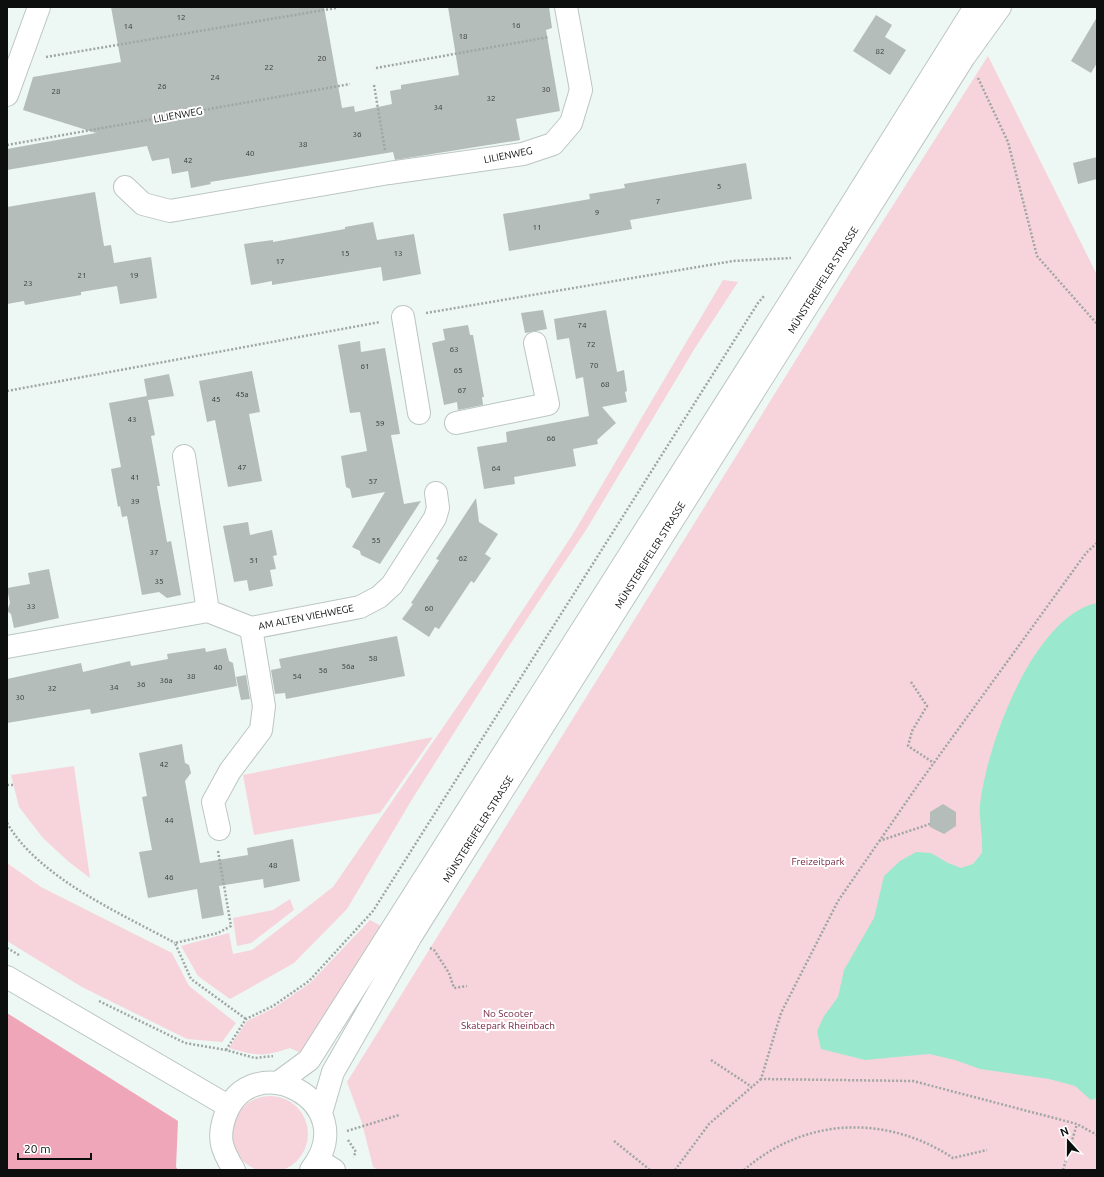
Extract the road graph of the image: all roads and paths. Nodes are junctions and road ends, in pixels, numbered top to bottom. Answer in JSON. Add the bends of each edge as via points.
{"nodes":[{"id":1,"x":40,"y":7,"type":"edge"},
{"id":2,"x":566,"y":7,"type":"edge"},
{"id":3,"x":975,"y":7,"type":"edge"},
{"id":4,"x":1000,"y":7,"type":"edge"},
{"id":5,"x":336,"y":8,"type":"dead end"},
{"id":6,"x":538,"y":39,"type":"dead end"},
{"id":7,"x":20,"y":61,"type":"junction"},
{"id":8,"x":376,"y":68,"type":"dead end"},
{"id":9,"x":974,"y":72,"type":"dead end"},
{"id":10,"x":350,"y":84,"type":"dead end"},
{"id":11,"x":374,"y":85,"type":"dead end"},
{"id":12,"x":7,"y":95,"type":"edge"},
{"id":13,"x":7,"y":145,"type":"edge"},
{"id":14,"x":389,"y":173,"type":"junction"},
{"id":15,"x":125,"y":187,"type":"dead end"},
{"id":16,"x":768,"y":292,"type":"dead end"},
{"id":17,"x":403,"y":317,"type":"dead end"},
{"id":18,"x":1097,"y":324,"type":"edge"},
{"id":19,"x":535,"y":343,"type":"dead end"},
{"id":20,"x":419,"y":413,"type":"dead end"},
{"id":21,"x":456,"y":422,"type":"dead end"},
{"id":22,"x":184,"y":456,"type":"dead end"},
{"id":23,"x":436,"y":493,"type":"dead end"},
{"id":24,"x":1097,"y":543,"type":"edge"},
{"id":25,"x":208,"y":611,"type":"junction"},
{"id":26,"x":251,"y":628,"type":"junction"},
{"id":27,"x":7,"y":647,"type":"edge"},
{"id":28,"x":911,"y":682,"type":"dead end"},
{"id":29,"x":934,"y":763,"type":"junction"},
{"id":30,"x":7,"y":785,"type":"edge"},
{"id":31,"x":14,"y":785,"type":"dead end"},
{"id":32,"x":7,"y":823,"type":"edge"},
{"id":33,"x":930,"y":824,"type":"dead end"},
{"id":34,"x":219,"y":829,"type":"joint"},
{"id":35,"x":879,"y":841,"type":"junction"},
{"id":36,"x":175,"y":943,"type":"junction"},
{"id":37,"x":7,"y":948,"type":"edge"},
{"id":38,"x":20,"y":956,"type":"dead end"},
{"id":39,"x":7,"y":977,"type":"edge"},
{"id":40,"x":467,"y":986,"type":"dead end"},
{"id":41,"x":454,"y":988,"type":"dead end"},
{"id":42,"x":93,"y":998,"type":"dead end"},
{"id":43,"x":246,"y":1019,"type":"junction"},
{"id":44,"x":226,"y":1050,"type":"junction"},
{"id":45,"x":276,"y":1055,"type":"dead end"},
{"id":46,"x":711,"y":1060,"type":"dead end"},
{"id":47,"x":761,"y":1079,"type":"junction"},
{"id":48,"x":279,"y":1082,"type":"junction"},
{"id":49,"x":752,"y":1087,"type":"junction"},
{"id":50,"x":228,"y":1106,"type":"junction"},
{"id":51,"x":321,"y":1113,"type":"junction"},
{"id":52,"x":399,"y":1115,"type":"dead end"},
{"id":53,"x":1077,"y":1124,"type":"junction"},
{"id":54,"x":343,"y":1132,"type":"dead end"},
{"id":55,"x":1097,"y":1135,"type":"edge"},
{"id":56,"x":614,"y":1141,"type":"dead end"},
{"id":57,"x":987,"y":1150,"type":"dead end"},
{"id":58,"x":321,"y":1167,"type":"edge"},
{"id":59,"x":234,"y":1170,"type":"edge"},
{"id":60,"x":650,"y":1170,"type":"edge"},
{"id":61,"x":675,"y":1170,"type":"edge"},
{"id":62,"x":744,"y":1170,"type":"edge"},
{"id":63,"x":1063,"y":1170,"type":"edge"}],
"edges":[{"from":1,"to":7,"type":"main road"},
{"from":2,"to":14,"type":"main road","name":"LILIENWEG","via":[[581,90],[571,123],[553,144],[523,154]]},
{"from":3,"to":48,"type":"main road","name":"MÜNSTEREIFELER STRASSE","via":[[309,1060]]},
{"from":4,"to":51,"type":"main road","name":"MÜNSTEREIFELER STRASSE","via":[[964,57],[411,936],[333,1072]]},
{"from":5,"to":7,"type":"path"},
{"from":6,"to":8,"type":"path"},
{"from":7,"to":12,"type":"main road"},
{"from":9,"to":18,"type":"path","via":[[1008,142],[1037,256]]},
{"from":10,"to":13,"type":"path","name":"LILIENWEG"},
{"from":11,"to":14,"type":"path"},
{"from":14,"to":15,"type":"main road","name":"LILIENWEG","via":[[170,211],[143,204]]},
{"from":16,"to":43,"type":"path","via":[[753,310],[373,911],[309,981],[273,1006]]},
{"from":17,"to":20,"type":"main road"},
{"from":19,"to":21,"type":"main road","via":[[548,404]]},
{"from":22,"to":25,"type":"main road"},
{"from":23,"to":26,"type":"main road","name":"AM ALTEN VIEHWEGE","via":[[438,508],[435,518],[392,586],[379,598],[360,607]]},
{"from":24,"to":29,"type":"path","via":[[1086,553]]},
{"from":25,"to":26,"type":"main road","name":"AM ALTEN VIEHWEGE"},
{"from":25,"to":27,"type":"main road"},
{"from":26,"to":34,"type":"main road","name":"AM ALTEN VIEHWEGE","via":[[264,706],[261,730],[230,771],[213,802]]},
{"from":28,"to":29,"type":"path","via":[[927,706],[912,731],[908,746]]},
{"from":29,"to":35,"type":"path"},
{"from":30,"to":31,"type":"path"},
{"from":32,"to":36,"type":"path","via":[[30,853],[68,883]]},
{"from":33,"to":35,"type":"path"},
{"from":34,"to":36,"type":"path","via":[[218,850],[231,926],[218,933]]},
{"from":35,"to":47,"type":"path","via":[[838,901],[781,1013]]},
{"from":36,"to":43,"type":"path","via":[[192,979]]},
{"from":37,"to":38,"type":"path"},
{"from":39,"to":50,"type":"main road"},
{"from":40,"to":41,"type":"path"},
{"from":42,"to":44,"type":"path","via":[[185,1043]]},
{"from":43,"to":44,"type":"path"},
{"from":44,"to":45,"type":"path","via":[[255,1058]]},
{"from":46,"to":49,"type":"path"},
{"from":47,"to":49,"type":"path"},
{"from":47,"to":53,"type":"path","via":[[914,1081]]},
{"from":48,"to":50,"type":"main road","via":[[260,1084],[242,1092]]},
{"from":48,"to":51,"type":"main road","via":[[296,1088],[311,1098]]},
{"from":49,"to":61,"type":"path","via":[[709,1124]]},
{"from":50,"to":59,"type":"main road","via":[[220,1128],[223,1152]]},
{"from":51,"to":58,"type":"main road","via":[[325,1128]]},
{"from":52,"to":54,"type":"path"},
{"from":53,"to":55,"type":"path"},
{"from":53,"to":63,"type":"path"},
{"from":56,"to":60,"type":"path"},
{"from":57,"to":62,"type":"path","via":[[953,1158],[930,1144],[897,1133],[860,1127],[834,1128],[795,1137],[755,1160]]}]}
